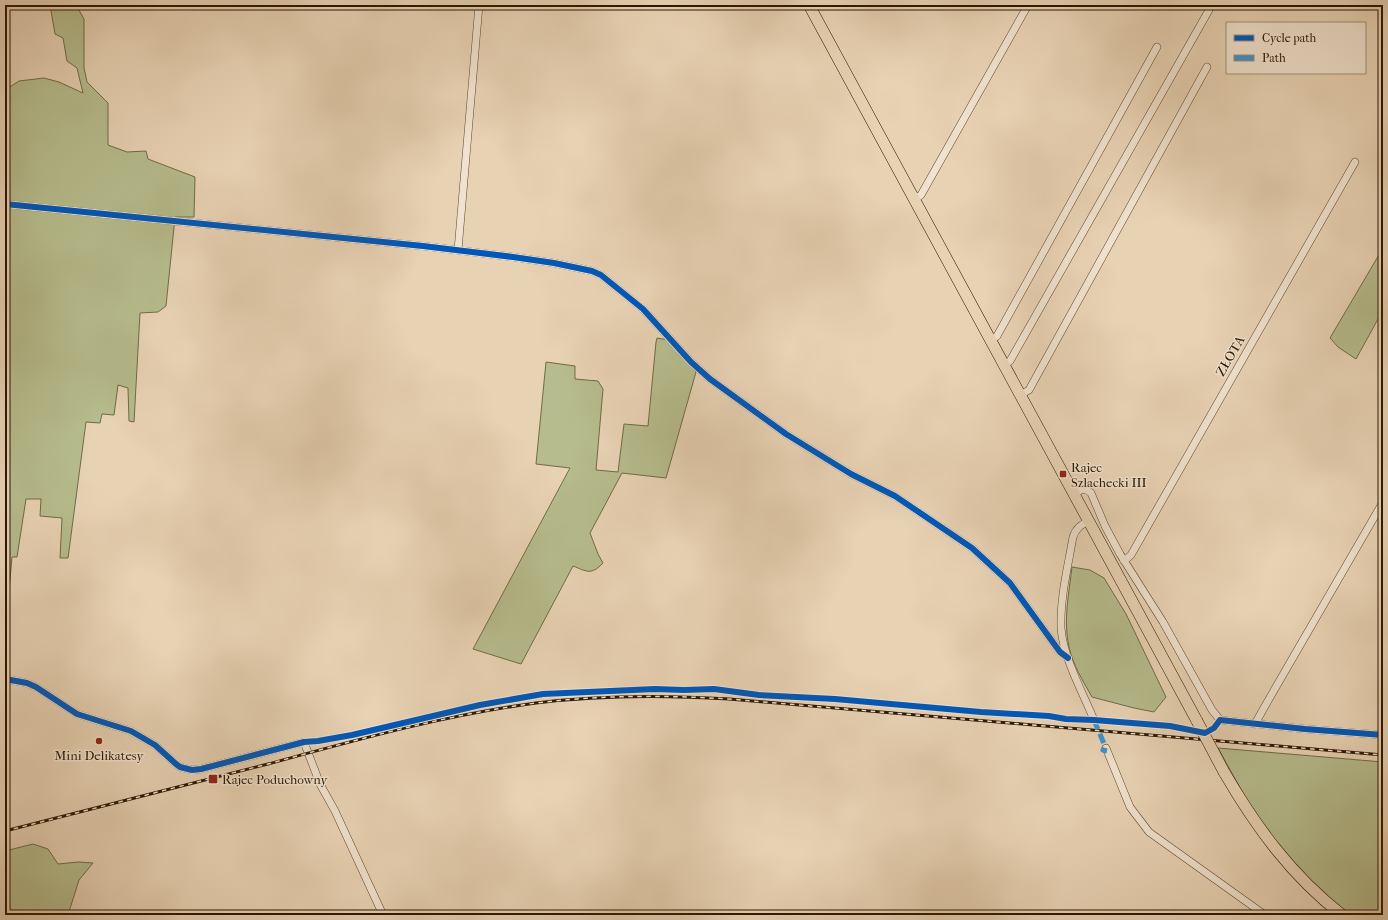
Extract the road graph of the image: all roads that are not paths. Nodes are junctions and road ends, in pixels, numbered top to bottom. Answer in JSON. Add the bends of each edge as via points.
{"nodes":[{"id":1,"x":479,"y":5,"type":"edge"},
{"id":2,"x":810,"y":5,"type":"edge"},
{"id":3,"x":1028,"y":5,"type":"edge"},
{"id":4,"x":1209,"y":10,"type":"dead end"},
{"id":5,"x":1157,"y":47,"type":"dead end"},
{"id":6,"x":1208,"y":67,"type":"dead end"},
{"id":7,"x":1354,"y":162,"type":"dead end"},
{"id":8,"x":915,"y":199,"type":"junction"},
{"id":9,"x":5,"y":204,"type":"edge"},
{"id":10,"x":458,"y":250,"type":"junction"},
{"id":11,"x":991,"y":340,"type":"junction"},
{"id":12,"x":1004,"y":365,"type":"junction"},
{"id":13,"x":1020,"y":395,"type":"junction"},
{"id":14,"x":1074,"y":494,"type":"junction"},
{"id":15,"x":1383,"y":502,"type":"edge"},
{"id":16,"x":1088,"y":521,"type":"junction"},
{"id":17,"x":1124,"y":561,"type":"junction"},
{"id":18,"x":1068,"y":658,"type":"junction"},
{"id":19,"x":5,"y":679,"type":"edge"},
{"id":20,"x":1094,"y":720,"type":"dead end"},
{"id":21,"x":1255,"y":724,"type":"junction"},
{"id":22,"x":1383,"y":736,"type":"edge"},
{"id":23,"x":1106,"y":748,"type":"dead end"},
{"id":24,"x":383,"y":915,"type":"edge"},
{"id":25,"x":1266,"y":915,"type":"edge"},
{"id":26,"x":1342,"y":915,"type":"edge"}],
"edges":[{"from":1,"to":10,"type":"street"},
{"from":2,"to":8,"type":"main road"},
{"from":3,"to":8,"type":"street","via":[[921,195]]},
{"from":4,"to":12,"type":"street","via":[[1010,361]]},
{"from":5,"to":11,"type":"street","via":[[997,336]]},
{"from":6,"to":13,"type":"street","via":[[1029,390]]},
{"from":7,"to":17,"type":"street","name":"ZŁOTA","via":[[1131,555]]},
{"from":8,"to":11,"type":"main road"},
{"from":9,"to":10,"type":"street"},
{"from":10,"to":18,"type":"street","via":[[554,263],[592,270],[601,275],[643,309],[710,379],[786,434],[851,474],[895,496],[972,548],[1010,583],[1060,652]]},
{"from":11,"to":12,"type":"main road"},
{"from":12,"to":13,"type":"main road"},
{"from":13,"to":14,"type":"main road"},
{"from":14,"to":16,"type":"main road"},
{"from":14,"to":17,"type":"street","via":[[1084,489],[1091,493]]},
{"from":15,"to":21,"type":"street"},
{"from":16,"to":18,"type":"street","via":[[1080,526],[1073,537],[1062,604],[1061,629]]},
{"from":16,"to":26,"type":"main road","bridge":true,"via":[[1224,772],[1254,821],[1278,853],[1312,889]]},
{"from":17,"to":21,"type":"street","via":[[1163,622],[1216,716],[1226,722]]},
{"from":18,"to":20,"type":"street"},
{"from":19,"to":24,"type":"street","via":[[27,683],[77,714],[130,732],[155,745],[185,769],[201,769],[304,742],[320,784]]},
{"from":21,"to":22,"type":"street"},
{"from":23,"to":25,"type":"street","via":[[1130,807],[1149,832]]}]}
